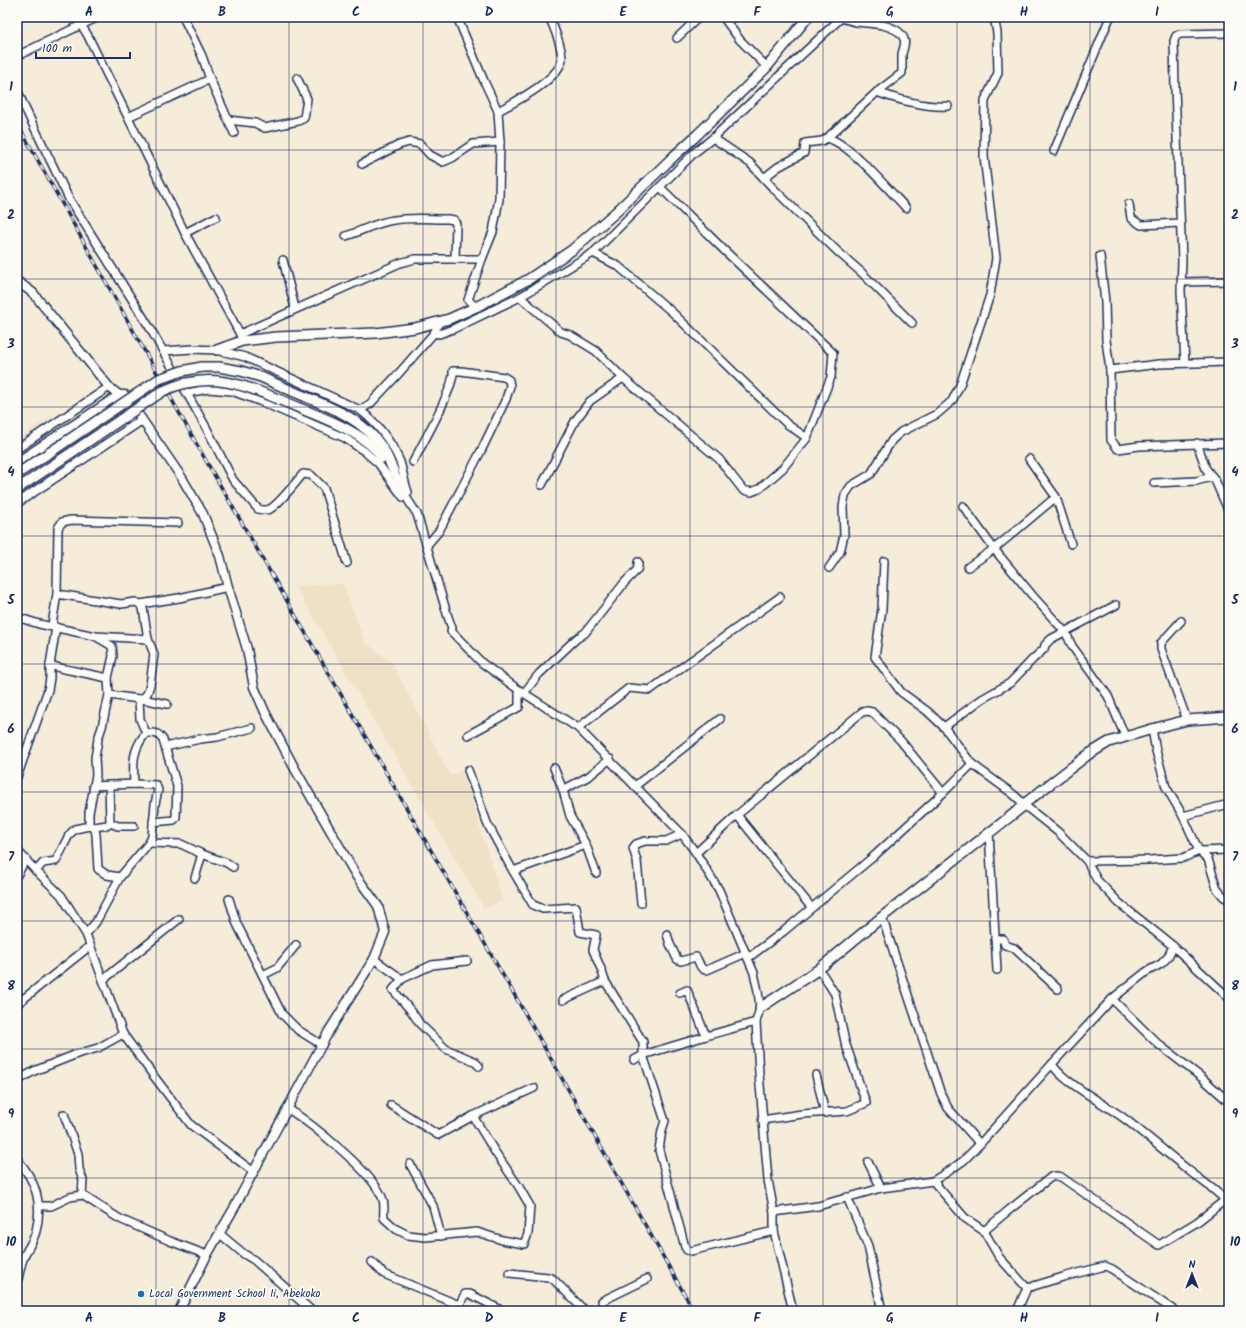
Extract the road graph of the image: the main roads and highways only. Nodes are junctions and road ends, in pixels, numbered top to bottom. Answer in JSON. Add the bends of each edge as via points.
{"nodes":[{"id":1,"x":808,"y":17,"type":"edge"},
{"id":2,"x":217,"y":350,"type":"road end"},
{"id":3,"x":17,"y":474,"type":"edge"},
{"id":4,"x":17,"y":489,"type":"edge"},
{"id":5,"x":1229,"y":717,"type":"edge"},
{"id":6,"x":760,"y":1008,"type":"road end"}],
"edges":[{"from":1,"to":2,"type":"main road","via":[[768,67],[616,212],[572,250],[529,279],[439,323],[376,333],[241,337]]},
{"from":3,"to":4,"type":"main road","bridge":true,"via":[[159,379],[202,367],[219,367],[261,377],[349,416],[369,432],[382,447],[394,472],[367,441],[342,427],[250,387],[216,380],[178,384],[163,391]]},
{"from":5,"to":6,"type":"main road","via":[[1187,720],[1125,736],[1089,754],[819,969]]}]}
